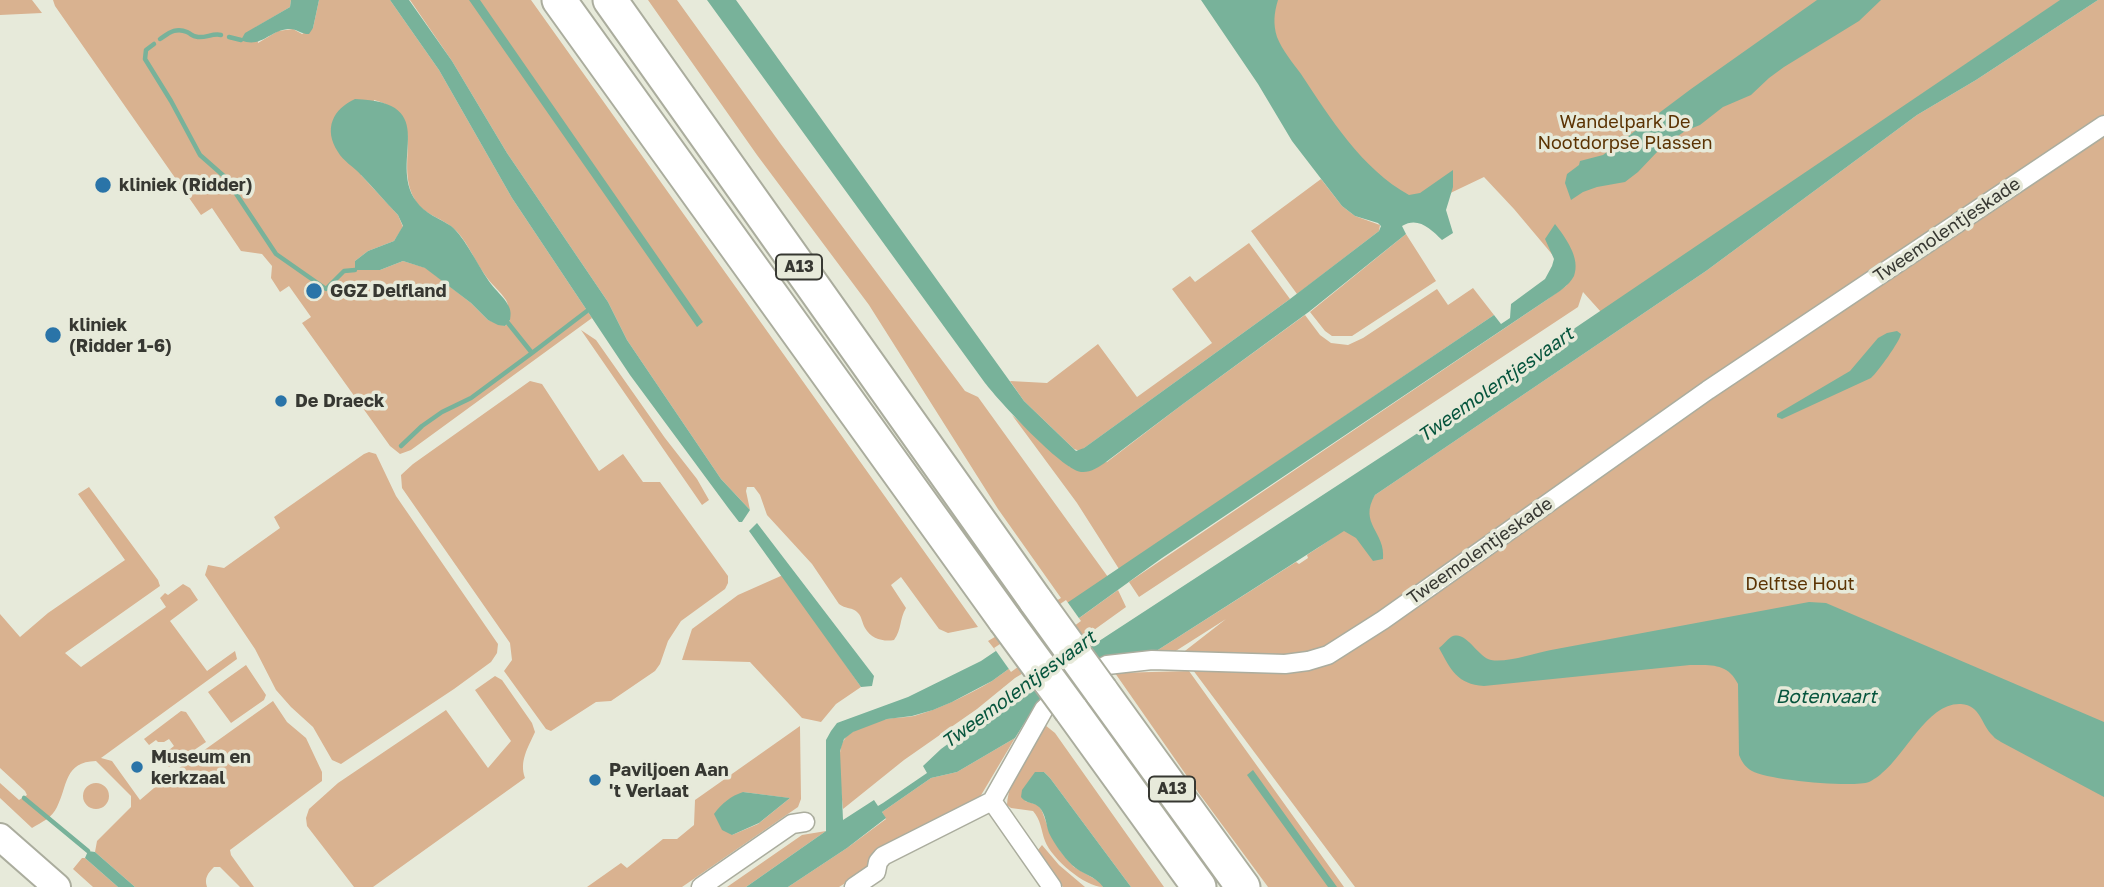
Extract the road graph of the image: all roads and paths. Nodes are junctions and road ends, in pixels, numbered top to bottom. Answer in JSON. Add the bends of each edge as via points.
{"nodes":[{"id":1,"x":559,"y":0,"type":"edge"},
{"id":2,"x":610,"y":0,"type":"edge"},
{"id":3,"x":617,"y":0,"type":"edge"},
{"id":4,"x":643,"y":45,"type":"junction"},
{"id":5,"x":2104,"y":125,"type":"edge"},
{"id":6,"x":992,"y":801,"type":"junction"},
{"id":7,"x":805,"y":822,"type":"dead end"},
{"id":8,"x":0,"y":836,"type":"edge"},
{"id":9,"x":876,"y":872,"type":"junction"},
{"id":10,"x":57,"y":887,"type":"edge"},
{"id":11,"x":701,"y":887,"type":"edge"},
{"id":12,"x":854,"y":887,"type":"edge"},
{"id":13,"x":887,"y":887,"type":"edge"},
{"id":14,"x":1052,"y":887,"type":"edge"},
{"id":15,"x":1199,"y":887,"type":"edge"},
{"id":16,"x":1243,"y":887,"type":"edge"}],
"edges":[{"from":1,"to":15,"type":"highway","number":"A13","bridge":true},
{"from":2,"to":4,"type":"highway","number":"A13"},
{"from":3,"to":4,"type":"highway","number":"A13"},
{"from":4,"to":16,"type":"highway","number":"A13","bridge":true},
{"from":5,"to":6,"type":"street","name":"Tweemolentjeskade","via":[[1708,390],[1328,655],[1285,664],[1152,660],[1107,665],[1072,683],[1044,709]]},
{"from":6,"to":9,"type":"street","via":[[883,856]]},
{"from":6,"to":14,"type":"street"},
{"from":7,"to":11,"type":"street","via":[[792,824]]},
{"from":8,"to":10,"type":"main road"},
{"from":9,"to":12,"type":"street"},
{"from":9,"to":13,"type":"street"}]}
